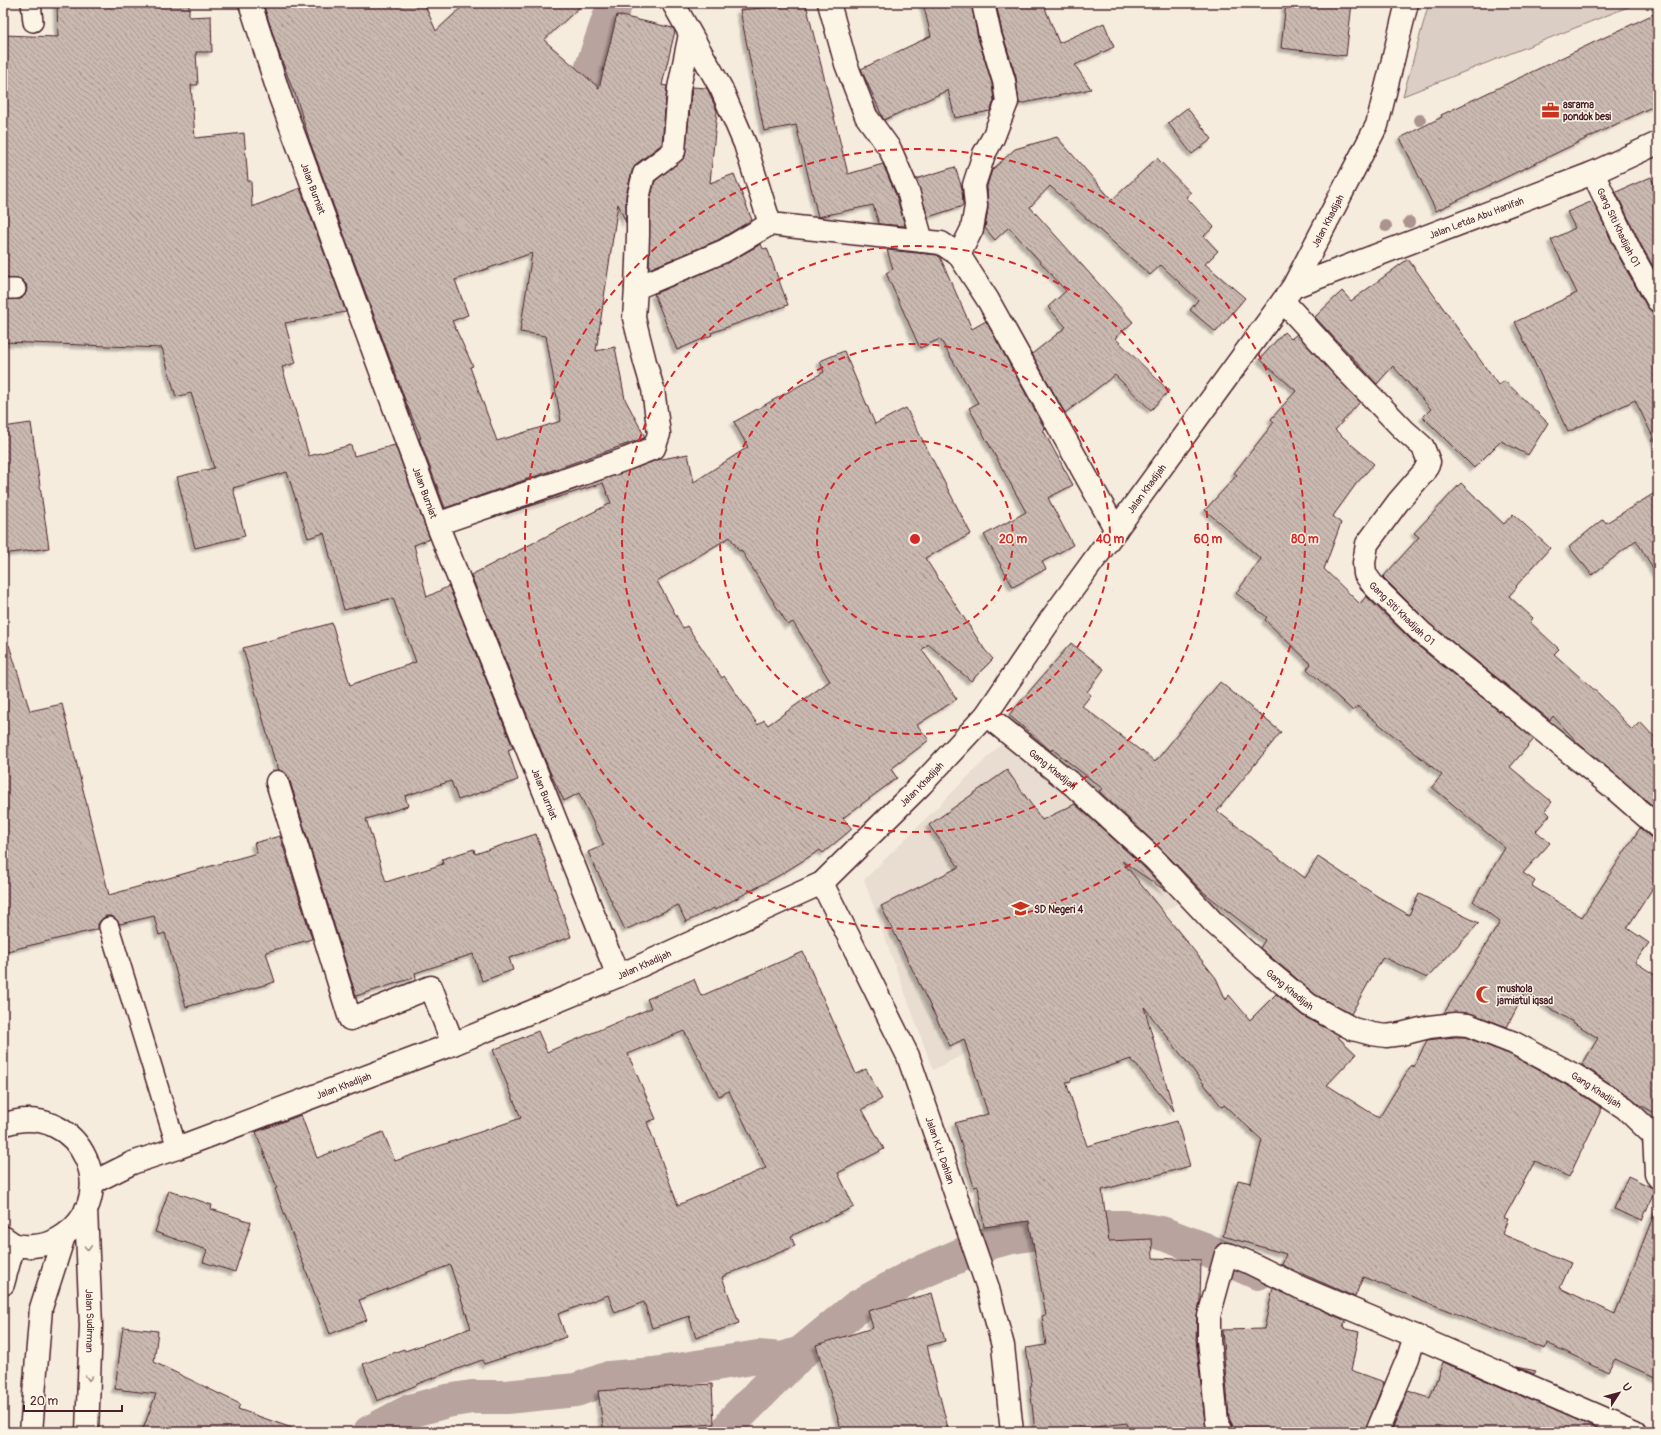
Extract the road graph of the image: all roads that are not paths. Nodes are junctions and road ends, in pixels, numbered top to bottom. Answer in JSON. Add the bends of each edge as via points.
{"nodes":[{"id":1,"x":31,"y":3,"type":"edge"},
{"id":2,"x":250,"y":3,"type":"edge"},
{"id":3,"x":673,"y":3,"type":"edge"},
{"id":4,"x":829,"y":3,"type":"edge"},
{"id":5,"x":983,"y":3,"type":"edge"},
{"id":6,"x":1407,"y":3,"type":"edge"},
{"id":7,"x":32,"y":22,"type":"dead end"},
{"id":8,"x":690,"y":34,"type":"junction"},
{"id":9,"x":1658,"y":143,"type":"edge"},
{"id":10,"x":1593,"y":173,"type":"junction"},
{"id":11,"x":770,"y":224,"type":"junction"},
{"id":12,"x":922,"y":240,"type":"junction"},
{"id":13,"x":959,"y":255,"type":"junction"},
{"id":14,"x":636,"y":288,"type":"junction"},
{"id":15,"x":1288,"y":294,"type":"junction"},
{"id":16,"x":1658,"y":301,"type":"edge"},
{"id":17,"x":437,"y":524,"type":"junction"},
{"id":18,"x":1116,"y":530,"type":"junction"},
{"id":19,"x":986,"y":715,"type":"junction"},
{"id":20,"x":277,"y":782,"type":"dead end"},
{"id":21,"x":1658,"y":827,"type":"edge"},
{"id":22,"x":822,"y":883,"type":"junction"},
{"id":23,"x":109,"y":927,"type":"dead end"},
{"id":24,"x":618,"y":976,"type":"junction"},
{"id":25,"x":453,"y":1044,"type":"junction"},
{"id":26,"x":3,"y":1124,"type":"edge"},
{"id":27,"x":1656,"y":1136,"type":"edge"},
{"id":28,"x":177,"y":1148,"type":"junction"},
{"id":29,"x":1658,"y":1177,"type":"edge"},
{"id":30,"x":92,"y":1182,"type":"junction"},
{"id":31,"x":86,"y":1210,"type":"junction"},
{"id":32,"x":64,"y":1236,"type":"junction"},
{"id":33,"x":9,"y":1241,"type":"edge"},
{"id":34,"x":3,"y":1284,"type":"edge"},
{"id":35,"x":1412,"y":1345,"type":"junction"},
{"id":36,"x":31,"y":1432,"type":"edge"},
{"id":37,"x":87,"y":1432,"type":"edge"},
{"id":38,"x":1012,"y":1432,"type":"edge"},
{"id":39,"x":1222,"y":1432,"type":"edge"},
{"id":40,"x":1377,"y":1432,"type":"edge"},
{"id":41,"x":1634,"y":1432,"type":"edge"}],
"edges":[{"from":1,"to":7,"type":"lane"},
{"from":2,"to":17,"type":"street","name":"Jalan Burniat","via":[[280,97]]},
{"from":3,"to":8,"type":"street"},
{"from":4,"to":12,"type":"street","via":[[846,64],[863,109],[890,149],[908,192]]},
{"from":5,"to":13,"type":"street","via":[[1004,81],[1007,102],[974,185],[976,206],[972,229]]},
{"from":6,"to":15,"type":"street","name":"Jalan Khadijah","via":[[1377,125]]},
{"from":8,"to":11,"type":"street","via":[[721,88],[745,144]]},
{"from":8,"to":14,"type":"street","via":[[679,88],[674,151],[644,174],[638,198]]},
{"from":9,"to":10,"type":"street","name":"Jalan Letda Abu Hanifah"},
{"from":10,"to":15,"type":"street","name":"Jalan Letda Abu Hanifah"},
{"from":10,"to":16,"type":"street","name":"Gang Siti Khadijah 01"},
{"from":11,"to":12,"type":"street"},
{"from":11,"to":14,"type":"street","via":[[724,251]]},
{"from":12,"to":13,"type":"street","via":[[941,243]]},
{"from":13,"to":18,"type":"street","via":[[988,300]]},
{"from":14,"to":17,"type":"street","via":[[634,318],[653,389],[659,434],[654,448]]},
{"from":15,"to":18,"type":"street","name":"Jalan Khadijah"},
{"from":15,"to":21,"type":"street","name":"Gang Siti Khadijah 01","via":[[1343,367],[1423,447],[1429,462],[1424,472],[1367,544],[1364,563],[1366,574],[1373,585],[1422,633]]},
{"from":17,"to":24,"type":"street","name":"Jalan Burniat"},
{"from":18,"to":19,"type":"street","name":"Jalan Khadijah","via":[[1051,619]]},
{"from":19,"to":22,"type":"street","name":"Jalan Khadijah","via":[[921,785]]},
{"from":19,"to":27,"type":"street","name":"Gang Khadijah","via":[[1074,786],[1153,858],[1214,923],[1309,1005],[1353,1029],[1372,1034],[1386,1036],[1455,1024],[1468,1026],[1514,1043],[1576,1076],[1618,1104]]},
{"from":20,"to":25,"type":"street","via":[[350,1019],[431,987]]},
{"from":22,"to":24,"type":"street","name":"Jalan Khadijah"},
{"from":22,"to":38,"type":"street","name":"Jalan K.H. Dahlan","via":[[908,1056],[970,1236],[1003,1346]]},
{"from":23,"to":28,"type":"lane"},
{"from":24,"to":25,"type":"street","name":"Jalan Khadijah"},
{"from":25,"to":28,"type":"street","name":"Jalan Khadijah"},
{"from":26,"to":30,"type":"street","via":[[15,1121],[43,1121],[68,1133],[86,1156]]},
{"from":27,"to":29,"type":"street"},
{"from":28,"to":30,"type":"street","name":"Jalan Khadijah","via":[[132,1163]]},
{"from":30,"to":31,"type":"street"},
{"from":31,"to":32,"type":"street","via":[[77,1224]]},
{"from":31,"to":37,"type":"street","name":"Jalan Sudirman","one_way":true,"via":[[91,1326]]},
{"from":32,"to":33,"type":"street","via":[[32,1246]]},
{"from":32,"to":36,"type":"street","via":[[41,1308]]},
{"from":33,"to":34,"type":"street"},
{"from":35,"to":39,"type":"street","via":[[1231,1255],[1224,1259],[1209,1316],[1217,1422]]},
{"from":35,"to":40,"type":"street"},
{"from":35,"to":41,"type":"street"}]}
